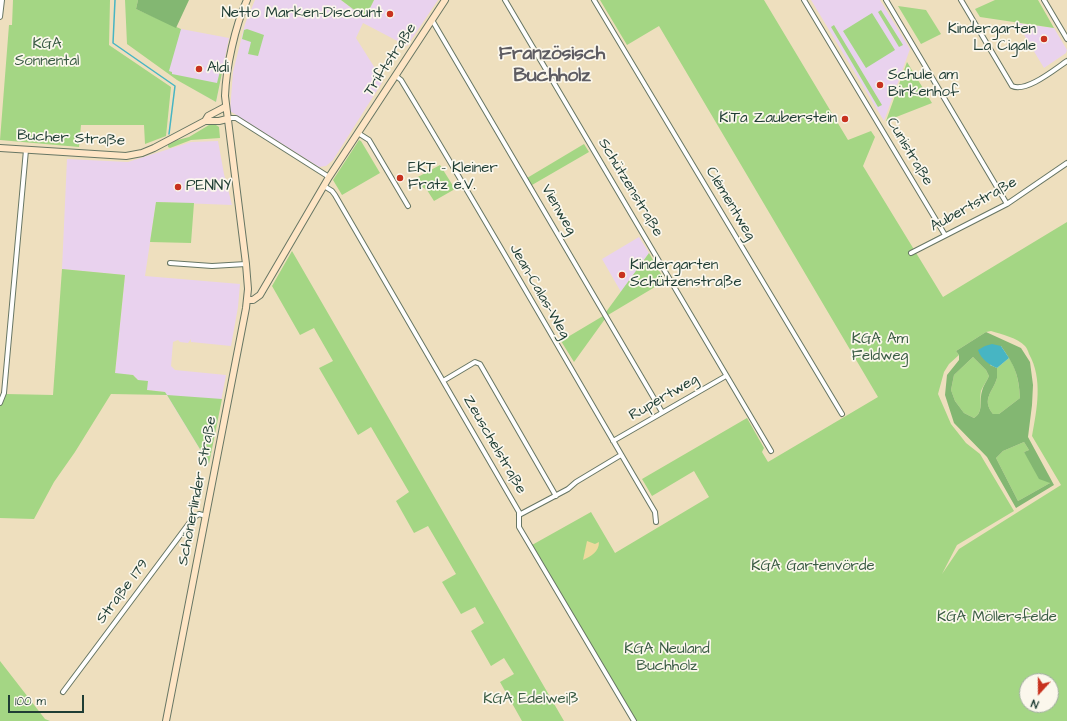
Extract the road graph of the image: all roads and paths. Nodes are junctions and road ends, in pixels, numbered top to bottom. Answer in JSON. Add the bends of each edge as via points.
{"nodes":[{"id":1,"x":2,"y":0,"type":"edge"},
{"id":2,"x":248,"y":0,"type":"edge"},
{"id":3,"x":445,"y":0,"type":"edge"},
{"id":4,"x":505,"y":0,"type":"edge"},
{"id":5,"x":594,"y":0,"type":"edge"},
{"id":6,"x":804,"y":0,"type":"edge"},
{"id":7,"x":886,"y":0,"type":"edge"},
{"id":8,"x":961,"y":0,"type":"edge"},
{"id":9,"x":1044,"y":0,"type":"edge"},
{"id":10,"x":0,"y":17,"type":"edge"},
{"id":11,"x":432,"y":20,"type":"junction"},
{"id":12,"x":1067,"y":39,"type":"edge"},
{"id":13,"x":1067,"y":61,"type":"edge"},
{"id":14,"x":396,"y":76,"type":"junction"},
{"id":15,"x":225,"y":107,"type":"junction"},
{"id":16,"x":227,"y":119,"type":"junction"},
{"id":17,"x":205,"y":121,"type":"junction"},
{"id":18,"x":358,"y":133,"type":"junction"},
{"id":19,"x":0,"y":148,"type":"edge"},
{"id":20,"x":26,"y":150,"type":"junction"},
{"id":21,"x":1067,"y":163,"type":"edge"},
{"id":22,"x":330,"y":177,"type":"junction"},
{"id":23,"x":324,"y":186,"type":"junction"},
{"id":24,"x":1007,"y":204,"type":"junction"},
{"id":25,"x":408,"y":206,"type":"dead end"},
{"id":26,"x":945,"y":235,"type":"junction"},
{"id":27,"x":911,"y":253,"type":"dead end"},
{"id":28,"x":170,"y":263,"type":"dead end"},
{"id":29,"x":246,"y":264,"type":"junction"},
{"id":30,"x":247,"y":300,"type":"junction"},
{"id":31,"x":726,"y":376,"type":"junction"},
{"id":32,"x":443,"y":381,"type":"junction"},
{"id":33,"x":0,"y":403,"type":"edge"},
{"id":34,"x":662,"y":412,"type":"junction"},
{"id":35,"x":842,"y":414,"type":"dead end"},
{"id":36,"x":613,"y":441,"type":"junction"},
{"id":37,"x":771,"y":451,"type":"dead end"},
{"id":38,"x":621,"y":455,"type":"junction"},
{"id":39,"x":556,"y":496,"type":"junction"},
{"id":40,"x":520,"y":515,"type":"junction"},
{"id":41,"x":206,"y":516,"type":"junction"},
{"id":42,"x":656,"y":522,"type":"dead end"},
{"id":43,"x":63,"y":692,"type":"dead end"},
{"id":44,"x":166,"y":721,"type":"edge"},
{"id":45,"x":634,"y":721,"type":"edge"}],
"edges":[{"from":1,"to":10,"type":"street"},
{"from":2,"to":15,"type":"main road","name":"Schönerlinder Straße","via":[[238,25],[226,80]]},
{"from":3,"to":11,"type":"main road","name":"Triftstraße"},
{"from":4,"to":31,"type":"street","name":"Schützenstraße"},
{"from":5,"to":35,"type":"street","name":"Clémentweg"},
{"from":6,"to":26,"type":"street","name":"Cunistraße"},
{"from":7,"to":24,"type":"street"},
{"from":8,"to":13,"type":"street","via":[[1012,86],[1019,88],[1032,84]]},
{"from":9,"to":12,"type":"street"},
{"from":11,"to":14,"type":"main road","name":"Triftstraße"},
{"from":11,"to":34,"type":"street","name":"Vienweg"},
{"from":14,"to":18,"type":"main road","name":"Triftstraße"},
{"from":14,"to":36,"type":"street","name":"Jean-Calas-Weg","via":[[401,80],[437,140]]},
{"from":15,"to":16,"type":"main road","name":"Schönerlinder Straße"},
{"from":15,"to":17,"type":"main road","name":"Bucher Straße","via":[[208,116]]},
{"from":16,"to":17,"type":"main road","name":"Bucher Straße"},
{"from":16,"to":22,"type":"street","via":[[236,118]]},
{"from":16,"to":29,"type":"main road","name":"Schönerlinder Straße"},
{"from":17,"to":20,"type":"main road","name":"Bucher Straße","via":[[154,148],[126,156]]},
{"from":18,"to":22,"type":"main road","name":"Triftstraße"},
{"from":18,"to":25,"type":"street","via":[[369,140]]},
{"from":19,"to":20,"type":"main road","name":"Bucher Straße"},
{"from":20,"to":33,"type":"street","via":[[4,393]]},
{"from":21,"to":24,"type":"street","name":"Aubertstraße"},
{"from":22,"to":23,"type":"main road","name":"Triftstraße"},
{"from":23,"to":30,"type":"main road","name":"Triftstraße","via":[[260,295],[253,300]]},
{"from":23,"to":32,"type":"street","name":"Zeuschelstraße","via":[[335,195]]},
{"from":24,"to":26,"type":"street","name":"Aubertstraße"},
{"from":26,"to":27,"type":"street","name":"Aubertstraße"},
{"from":28,"to":29,"type":"street","via":[[212,266]]},
{"from":29,"to":30,"type":"main road","name":"Schönerlinder Straße"},
{"from":30,"to":41,"type":"main road","name":"Schönerlinder Straße"},
{"from":31,"to":34,"type":"street","name":"Rupertweg"},
{"from":31,"to":37,"type":"street","name":"Schützenstraße"},
{"from":32,"to":39,"type":"street","via":[[475,362],[480,364]]},
{"from":32,"to":40,"type":"street","name":"Zeuschelstraße"},
{"from":34,"to":36,"type":"street","name":"Rupertweg"},
{"from":36,"to":38,"type":"street","name":"Jean-Calas-Weg"},
{"from":38,"to":39,"type":"street"},
{"from":38,"to":42,"type":"street","name":"Jean-Calas-Weg","via":[[655,512]]},
{"from":39,"to":40,"type":"street"},
{"from":40,"to":45,"type":"street","name":"Zeuschelstraße","via":[[519,527]]},
{"from":41,"to":43,"type":"street","name":"Straße 179","via":[[199,514],[193,518]]},
{"from":41,"to":44,"type":"main road","name":"Schönerlinder Straße"}]}
